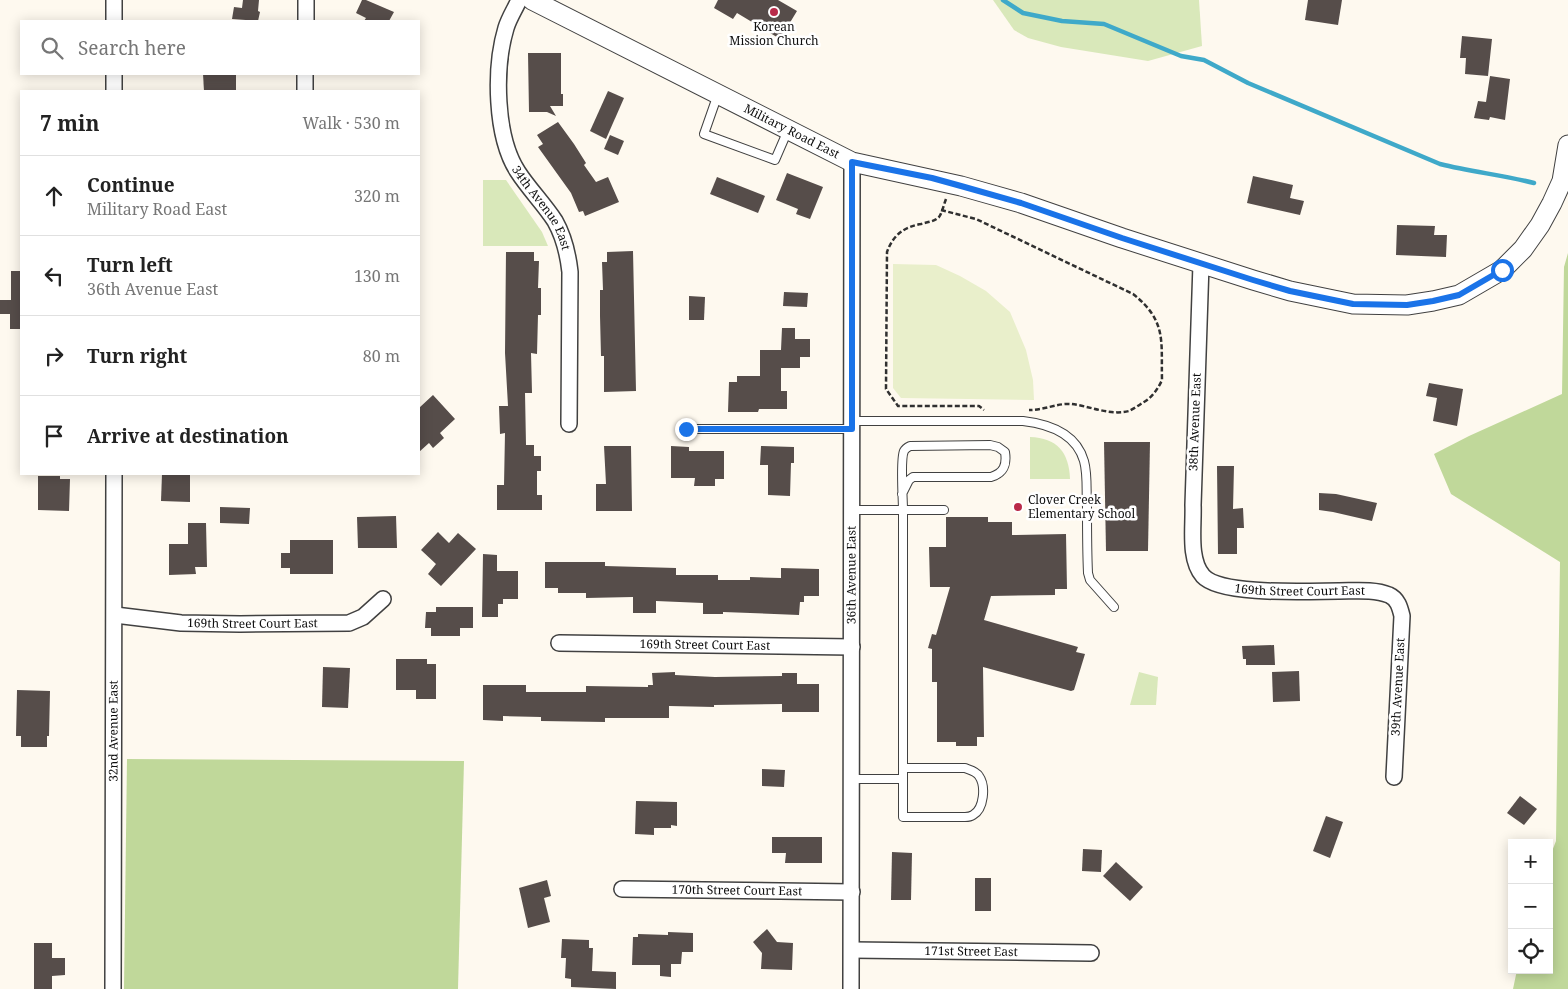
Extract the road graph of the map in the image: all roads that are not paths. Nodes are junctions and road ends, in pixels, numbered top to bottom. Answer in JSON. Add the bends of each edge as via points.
{"nodes":[{"id":1,"x":114,"y":0,"type":"edge"},
{"id":2,"x":306,"y":0,"type":"edge"},
{"id":3,"x":519,"y":0,"type":"edge"},
{"id":4,"x":532,"y":0,"type":"edge"},
{"id":5,"x":114,"y":20,"type":"edge"},
{"id":6,"x":306,"y":20,"type":"edge"},
{"id":7,"x":114,"y":75,"type":"edge"},
{"id":8,"x":305,"y":75,"type":"edge"},
{"id":9,"x":114,"y":90,"type":"edge"},
{"id":10,"x":305,"y":90,"type":"edge"},
{"id":11,"x":718,"y":94,"type":"junction"},
{"id":12,"x":788,"y":130,"type":"junction"},
{"id":13,"x":1568,"y":144,"type":"edge"},
{"id":14,"x":852,"y":162,"type":"junction"},
{"id":15,"x":1201,"y":264,"type":"junction"},
{"id":16,"x":569,"y":424,"type":"dead end"},
{"id":17,"x":852,"y":425,"type":"junction"},
{"id":18,"x":686,"y":429,"type":"dead end"},
{"id":19,"x":114,"y":475,"type":"edge"},
{"id":20,"x":902,"y":494,"type":"junction"},
{"id":21,"x":852,"y":510,"type":"junction"},
{"id":22,"x":903,"y":510,"type":"junction"},
{"id":23,"x":944,"y":510,"type":"dead end"},
{"id":24,"x":1205,"y":578,"type":"joint"},
{"id":25,"x":1394,"y":599,"type":"joint"},
{"id":26,"x":383,"y":600,"type":"dead end"},
{"id":27,"x":1114,"y":607,"type":"dead end"},
{"id":28,"x":115,"y":615,"type":"junction"},
{"id":29,"x":560,"y":643,"type":"dead end"},
{"id":30,"x":852,"y":647,"type":"junction"},
{"id":31,"x":903,"y":768,"type":"junction"},
{"id":32,"x":1394,"y":777,"type":"dead end"},
{"id":33,"x":852,"y":779,"type":"junction"},
{"id":34,"x":903,"y":779,"type":"junction"},
{"id":35,"x":622,"y":889,"type":"dead end"},
{"id":36,"x":852,"y":892,"type":"junction"},
{"id":37,"x":852,"y":950,"type":"junction"},
{"id":38,"x":1091,"y":953,"type":"dead end"},
{"id":39,"x":113,"y":989,"type":"edge"},
{"id":40,"x":851,"y":989,"type":"edge"}],
"edges":[{"from":1,"to":5,"type":"street"},
{"from":2,"to":6,"type":"street"},
{"from":3,"to":16,"type":"street","name":"34th Avenue East","via":[[506,27],[502,45],[500,119],[509,154],[555,221],[568,252]]},
{"from":4,"to":11,"type":"street","name":"Military Road East"},
{"from":7,"to":9,"type":"street"},
{"from":8,"to":10,"type":"street"},
{"from":11,"to":12,"type":"street","name":"Military Road East"},
{"from":11,"to":12,"type":"lane","via":[[704,134],[775,160]]},
{"from":12,"to":14,"type":"street","name":"Military Road East"},
{"from":13,"to":15,"type":"street","name":"Military Road East","via":[[1562,181],[1540,225],[1523,249],[1502,270],[1459,295],[1407,305],[1353,304],[1290,291]]},
{"from":14,"to":15,"type":"street","name":"Military Road East","via":[[951,183],[1021,203]]},
{"from":14,"to":17,"type":"street","name":"36th Avenue East"},
{"from":15,"to":24,"type":"street","name":"38th Avenue East","via":[[1193,541],[1197,565]]},
{"from":17,"to":18,"type":"lane"},
{"from":17,"to":21,"type":"street","name":"36th Avenue East"},
{"from":17,"to":27,"type":"lane","via":[[1024,421],[1037,422],[1066,435],[1084,460],[1088,573],[1090,580]]},
{"from":19,"to":28,"type":"street","name":"32nd Avenue East"},
{"from":20,"to":20,"type":"lane","via":[[913,477],[991,477],[999,474],[1006,461],[1004,452],[990,445],[910,446],[902,456]]},
{"from":20,"to":22,"type":"lane"},
{"from":21,"to":22,"type":"lane"},
{"from":21,"to":30,"type":"street","name":"36th Avenue East"},
{"from":22,"to":23,"type":"lane"},
{"from":22,"to":31,"type":"lane"},
{"from":24,"to":25,"type":"street","name":"169th Street Court East","via":[[1240,589],[1362,591],[1390,595]]},
{"from":25,"to":32,"type":"street","name":"39th Avenue East","via":[[1400,604],[1402,616]]},
{"from":26,"to":28,"type":"street","name":"169th Street Court East","via":[[363,617],[350,623],[181,623]]},
{"from":28,"to":39,"type":"street","name":"32nd Avenue East"},
{"from":29,"to":30,"type":"street","name":"169th Street Court East"},
{"from":30,"to":33,"type":"street","name":"36th Avenue East"},
{"from":31,"to":34,"type":"lane"},
{"from":31,"to":34,"type":"lane","via":[[965,768],[974,771],[980,776],[983,787],[982,802],[972,816],[903,817]]},
{"from":33,"to":34,"type":"lane"},
{"from":33,"to":36,"type":"street","name":"36th Avenue East"},
{"from":35,"to":36,"type":"street","name":"170th Street Court East"},
{"from":36,"to":37,"type":"street","name":"36th Avenue East"},
{"from":37,"to":38,"type":"street","name":"171st Street East"},
{"from":37,"to":40,"type":"street","name":"36th Avenue East"}]}
